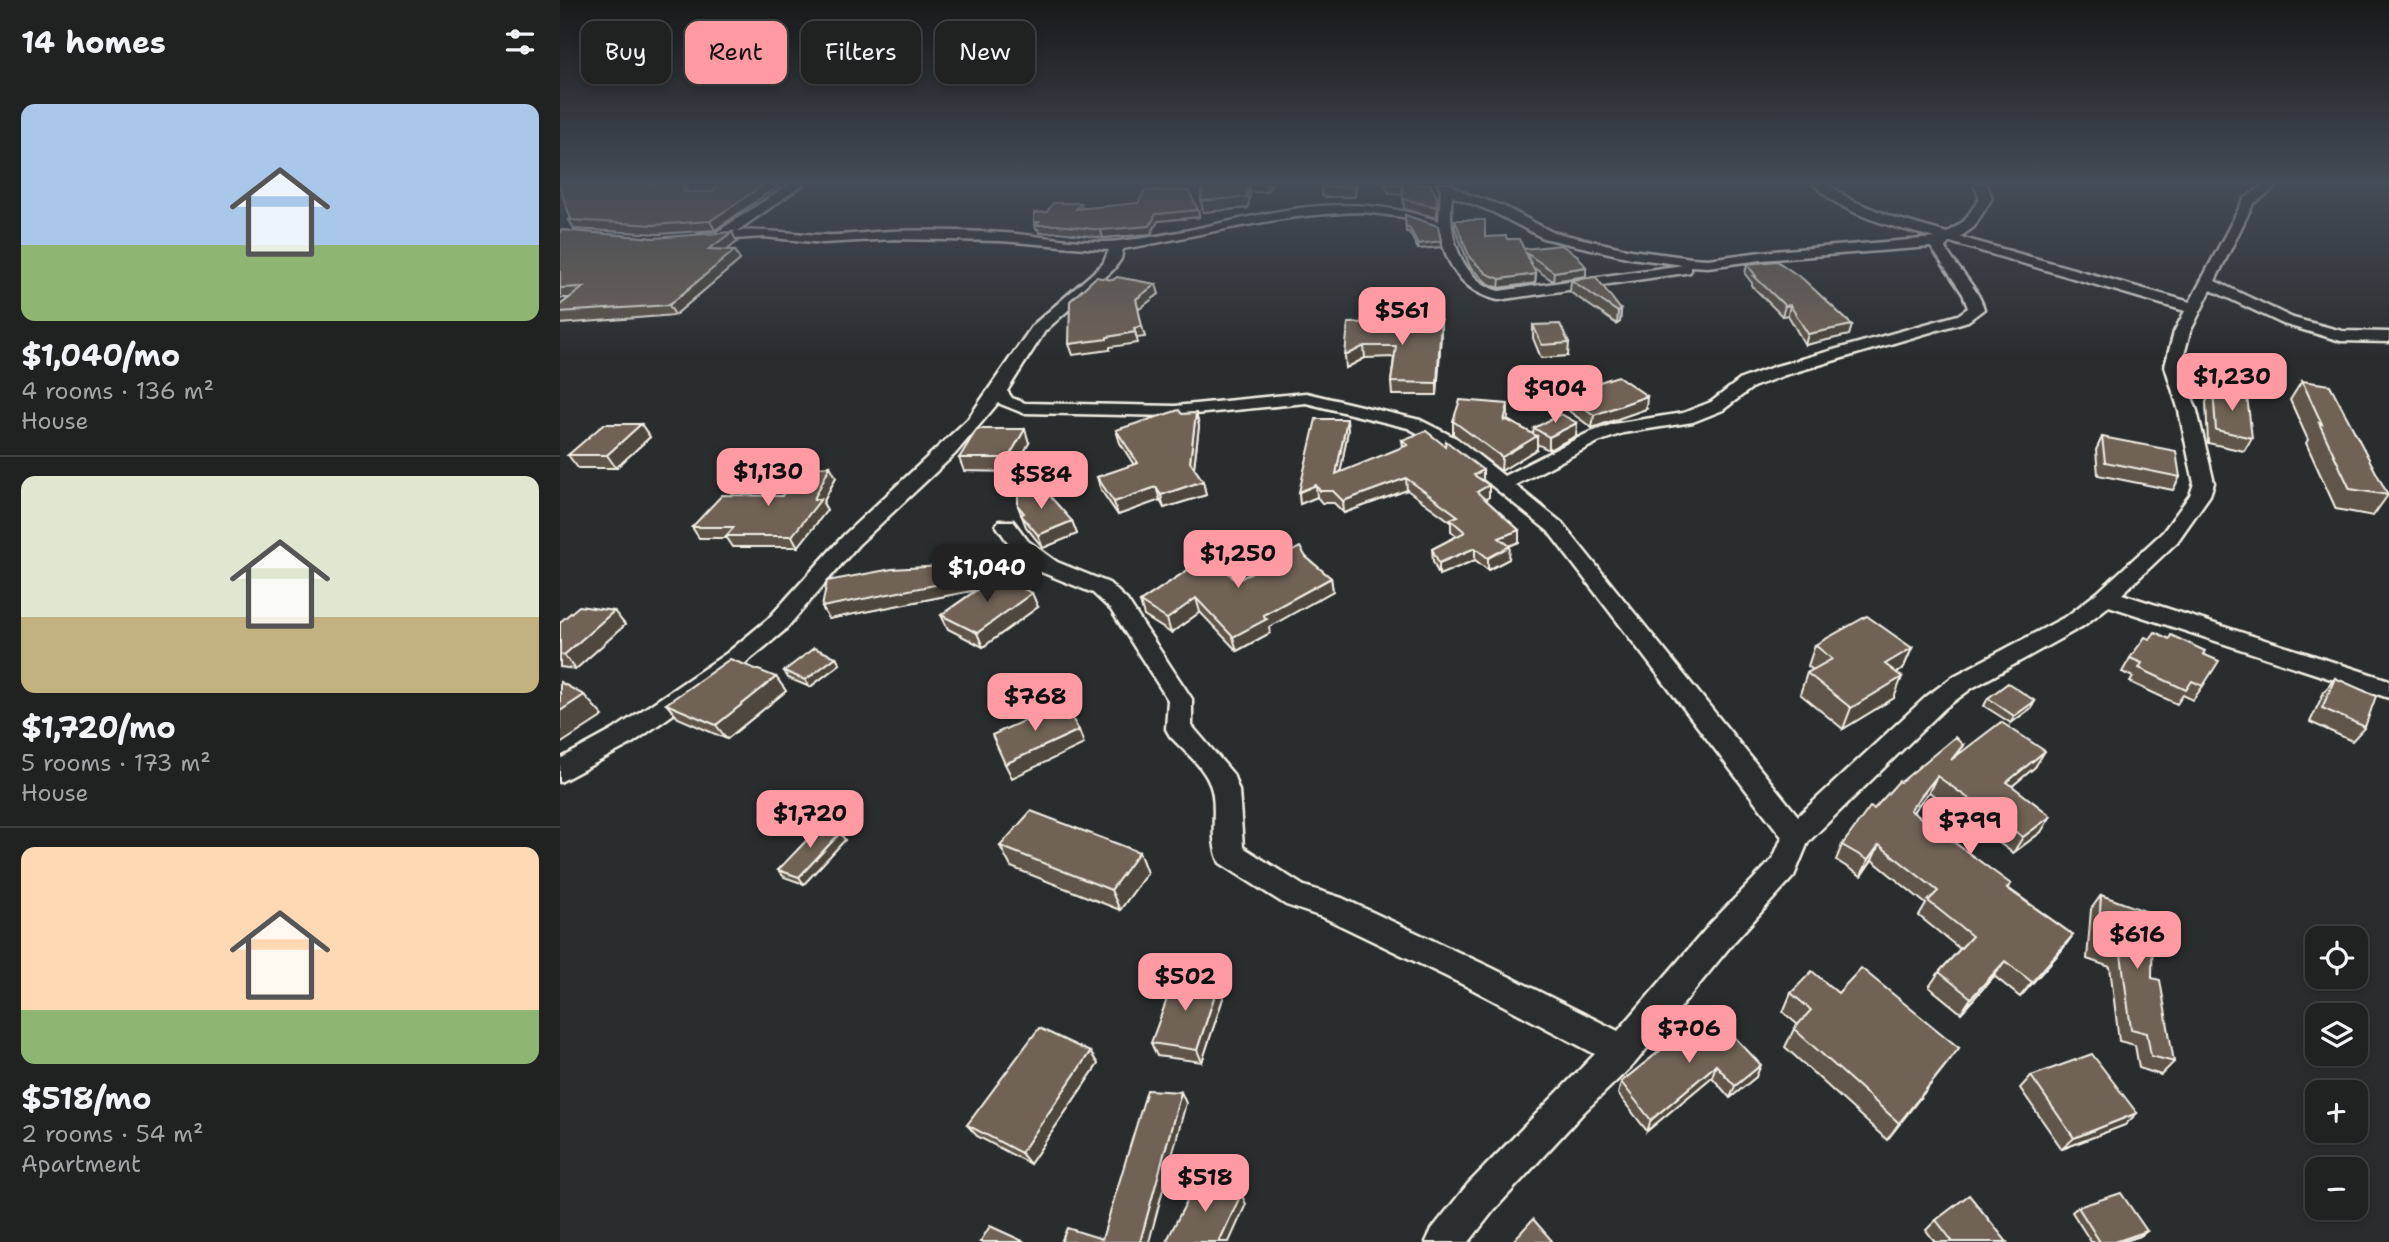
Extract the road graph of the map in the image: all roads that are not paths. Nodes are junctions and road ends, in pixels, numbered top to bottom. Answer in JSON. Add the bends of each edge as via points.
{"nodes":[{"id":1,"x":1060,"y":242,"type":"edge"},
{"id":2,"x":1136,"y":242,"type":"edge"},
{"id":3,"x":1449,"y":242,"type":"edge"},
{"id":4,"x":1572,"y":242,"type":"edge"},
{"id":5,"x":1922,"y":242,"type":"edge"},
{"id":6,"x":1943,"y":242,"type":"edge"},
{"id":7,"x":1952,"y":242,"type":"edge"},
{"id":8,"x":2228,"y":242,"type":"edge"},
{"id":9,"x":1117,"y":246,"type":"junction"},
{"id":10,"x":1708,"y":263,"type":"junction"},
{"id":11,"x":2207,"y":283,"type":"junction"},
{"id":12,"x":2193,"y":309,"type":"junction"},
{"id":13,"x":2389,"y":337,"type":"edge"},
{"id":14,"x":998,"y":391,"type":"junction"},
{"id":15,"x":1503,"y":484,"type":"junction"},
{"id":16,"x":1006,"y":525,"type":"dead end"},
{"id":17,"x":2106,"y":597,"type":"junction"},
{"id":18,"x":2389,"y":689,"type":"edge"},
{"id":19,"x":560,"y":772,"type":"edge"},
{"id":20,"x":1797,"y":835,"type":"junction"},
{"id":21,"x":1623,"y":1052,"type":"junction"},
{"id":22,"x":1445,"y":1242,"type":"edge"}],
"edges":[{"from":1,"to":9,"type":"street"},
{"from":2,"to":9,"type":"street"},
{"from":3,"to":10,"type":"street","via":[[1478,292],[1498,296]]},
{"from":4,"to":10,"type":"street"},
{"from":5,"to":10,"type":"street"},
{"from":6,"to":15,"type":"street","via":[[1938,247],[1947,266],[1975,300],[1976,309],[1963,318],[1779,371],[1747,383],[1717,406],[1687,418],[1619,428]]},
{"from":7,"to":12,"type":"street"},
{"from":8,"to":11,"type":"street"},
{"from":9,"to":14,"type":"street","via":[[1108,267],[1039,328]]},
{"from":11,"to":12,"type":"street"},
{"from":11,"to":13,"type":"street","via":[[2288,321],[2341,336]]},
{"from":12,"to":17,"type":"street","via":[[2173,366],[2204,483],[2170,537]]},
{"from":14,"to":15,"type":"street","via":[[1006,402],[1023,408],[1091,411],[1209,410],[1306,398],[1414,424],[1451,443]]},
{"from":14,"to":19,"type":"street","via":[[974,423],[851,540],[776,625],[736,659],[622,737]]},
{"from":15,"to":20,"type":"street","via":[[1570,544]]},
{"from":16,"to":21,"type":"street","via":[[1021,546],[1049,567],[1101,588],[1145,643],[1180,699],[1179,729],[1220,774],[1226,791],[1230,854],[1297,896],[1332,907],[1481,978]]},
{"from":17,"to":18,"type":"street"},
{"from":17,"to":20,"type":"street","via":[[2075,621],[1963,682],[1936,702]]},
{"from":20,"to":21,"type":"street","via":[[1784,867]]},
{"from":21,"to":22,"type":"street","via":[[1499,1177]]}]}
